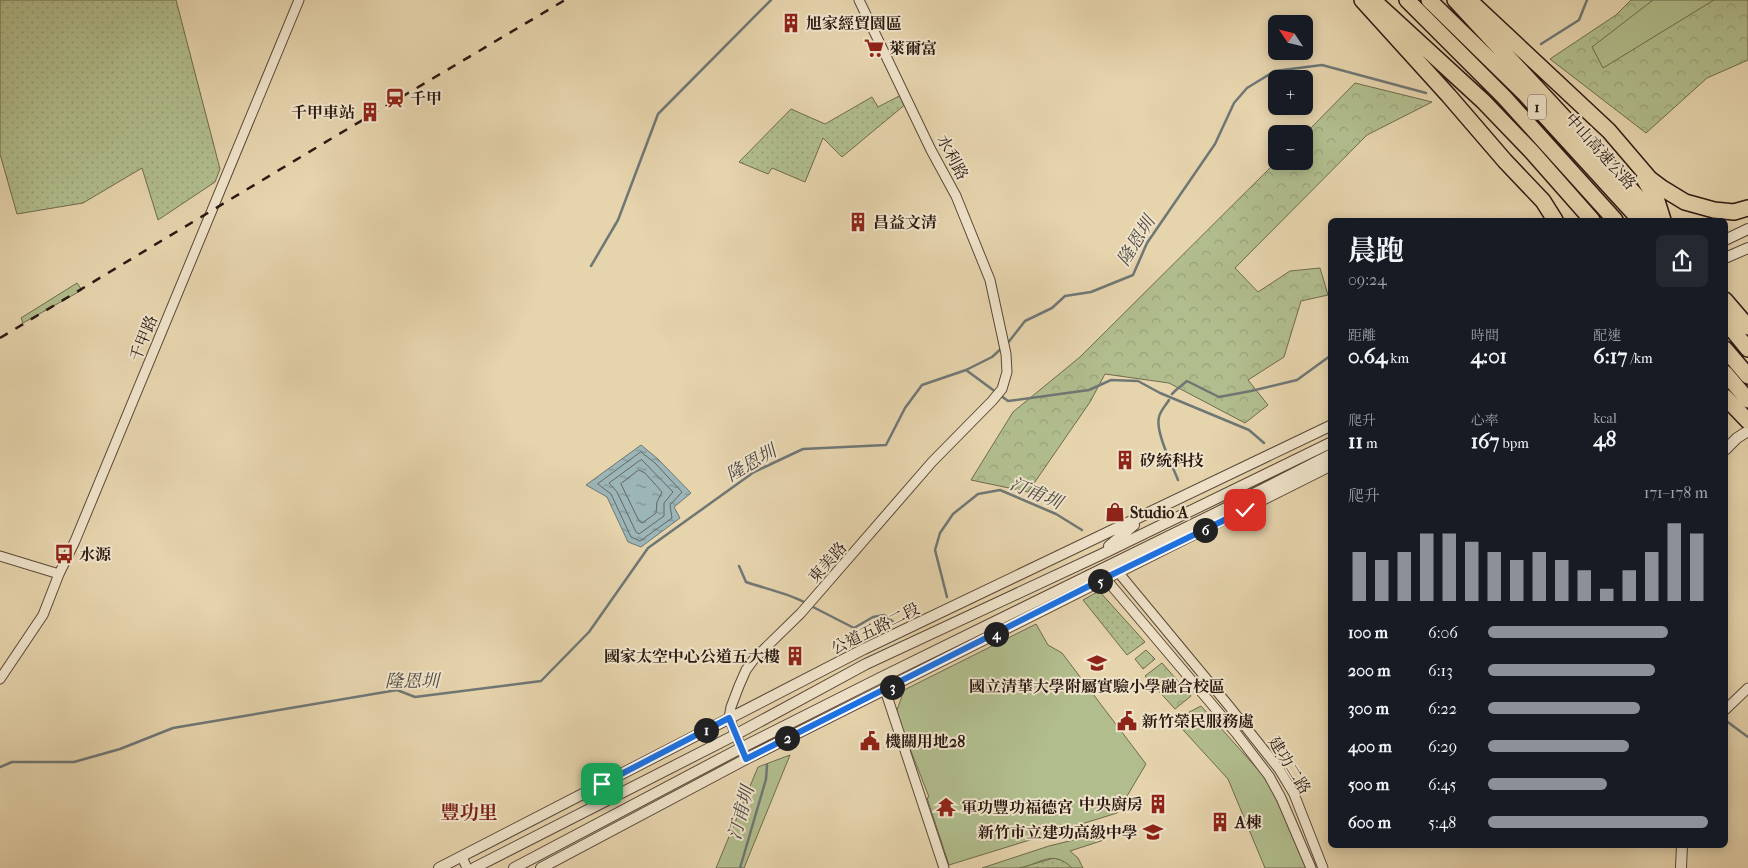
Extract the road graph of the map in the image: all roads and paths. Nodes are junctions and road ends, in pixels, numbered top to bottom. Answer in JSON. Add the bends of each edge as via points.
{"nodes":[{"id":1,"x":299,"y":0,"type":"edge"},
{"id":2,"x":859,"y":0,"type":"edge"},
{"id":3,"x":1362,"y":0,"type":"edge"},
{"id":4,"x":1373,"y":0,"type":"edge"},
{"id":5,"x":1408,"y":0,"type":"edge"},
{"id":6,"x":1429,"y":0,"type":"edge"},
{"id":7,"x":1455,"y":0,"type":"edge"},
{"id":8,"x":1469,"y":0,"type":"edge"},
{"id":9,"x":1609,"y":131,"type":"junction"},
{"id":10,"x":1543,"y":201,"type":"junction"},
{"id":11,"x":1748,"y":208,"type":"edge"},
{"id":12,"x":1554,"y":218,"type":"edge"},
{"id":13,"x":1566,"y":218,"type":"edge"},
{"id":14,"x":1590,"y":218,"type":"edge"},
{"id":15,"x":1613,"y":218,"type":"edge"},
{"id":16,"x":1638,"y":218,"type":"edge"},
{"id":17,"x":1655,"y":218,"type":"edge"},
{"id":18,"x":1662,"y":218,"type":"edge"},
{"id":19,"x":1748,"y":229,"type":"edge"},
{"id":20,"x":1728,"y":238,"type":"edge"},
{"id":21,"x":1748,"y":248,"type":"edge"},
{"id":22,"x":1728,"y":257,"type":"edge"},
{"id":23,"x":1728,"y":300,"type":"edge"},
{"id":24,"x":1728,"y":302,"type":"edge"},
{"id":25,"x":1748,"y":312,"type":"edge"},
{"id":26,"x":1728,"y":325,"type":"edge"},
{"id":27,"x":1748,"y":326,"type":"edge"},
{"id":28,"x":1748,"y":349,"type":"edge"},
{"id":29,"x":1728,"y":352,"type":"edge"},
{"id":30,"x":1748,"y":376,"type":"edge"},
{"id":31,"x":1728,"y":377,"type":"edge"},
{"id":32,"x":1002,"y":389,"type":"joint"},
{"id":33,"x":1728,"y":400,"type":"edge"},
{"id":34,"x":1748,"y":400,"type":"edge"},
{"id":35,"x":1728,"y":405,"type":"edge"},
{"id":36,"x":1744,"y":418,"type":"edge"},
{"id":37,"x":1328,"y":427,"type":"edge"},
{"id":38,"x":1748,"y":431,"type":"edge"},
{"id":39,"x":1328,"y":443,"type":"edge"},
{"id":40,"x":1728,"y":447,"type":"edge"},
{"id":41,"x":1328,"y":456,"type":"edge"},
{"id":42,"x":1328,"y":467,"type":"edge"},
{"id":43,"x":1144,"y":516,"type":"junction"},
{"id":44,"x":1100,"y":555,"type":"junction"},
{"id":45,"x":0,"y":556,"type":"edge"},
{"id":46,"x":1118,"y":572,"type":"junction"},
{"id":47,"x":59,"y":574,"type":"junction"},
{"id":48,"x":1105,"y":578,"type":"junction"},
{"id":49,"x":0,"y":679,"type":"edge"},
{"id":50,"x":1748,"y":688,"type":"edge"},
{"id":51,"x":885,"y":690,"type":"junction"},
{"id":52,"x":1728,"y":708,"type":"edge"},
{"id":53,"x":729,"y":718,"type":"junction"},
{"id":54,"x":735,"y":735,"type":"junction"},
{"id":55,"x":741,"y":748,"type":"junction"},
{"id":56,"x":746,"y":759,"type":"junction"},
{"id":57,"x":1682,"y":848,"type":"edge"},
{"id":58,"x":462,"y":857,"type":"junction"},
{"id":59,"x":439,"y":868,"type":"edge"},
{"id":60,"x":467,"y":868,"type":"edge"},
{"id":61,"x":474,"y":868,"type":"edge"},
{"id":62,"x":514,"y":868,"type":"edge"},
{"id":63,"x":541,"y":868,"type":"edge"},
{"id":64,"x":944,"y":868,"type":"edge"},
{"id":65,"x":1310,"y":868,"type":"edge"},
{"id":66,"x":1324,"y":868,"type":"edge"},
{"id":67,"x":1681,"y":868,"type":"edge"}],
"edges":[{"from":1,"to":47,"type":"street","name":"千甲路","via":[[102,478]]},
{"from":2,"to":32,"type":"street","name":"水利路","via":[[956,196],[990,280],[1006,354],[1007,372]]},
{"from":3,"to":10,"type":"highway"},
{"from":4,"to":14,"type":"highway","via":[[1483,101]]},
{"from":5,"to":15,"type":"highway","number":"1","via":[[1504,97]]},
{"from":6,"to":16,"type":"highway","name":"中山高速公路","number":"1","via":[[1526,95]]},
{"from":7,"to":17,"type":"highway"},
{"from":8,"to":9,"type":"highway"},
{"from":9,"to":11,"type":"highway","via":[[1650,179],[1685,202],[1734,212]]},
{"from":9,"to":18,"type":"highway","via":[[1643,176]]},
{"from":10,"to":12,"type":"highway"},
{"from":10,"to":13,"type":"highway"},
{"from":19,"to":20,"type":"street"},
{"from":21,"to":22,"type":"street"},
{"from":23,"to":25,"type":"highway"},
{"from":24,"to":27,"type":"highway"},
{"from":26,"to":28,"type":"highway"},
{"from":29,"to":30,"type":"highway"},
{"from":31,"to":34,"type":"highway"},
{"from":32,"to":53,"type":"street","name":"東美路","via":[[932,462],[809,604],[754,659],[739,686]]},
{"from":33,"to":36,"type":"highway"},
{"from":35,"to":36,"type":"highway"},
{"from":37,"to":43,"type":"street","name":"公道五路二段"},
{"from":38,"to":40,"type":"street"},
{"from":39,"to":44,"type":"street","name":"公道五路二段"},
{"from":41,"to":55,"type":"street"},
{"from":42,"to":46,"type":"street"},
{"from":43,"to":44,"type":"street"},
{"from":43,"to":53,"type":"street","name":"公道五路二段","via":[[864,649]]},
{"from":44,"to":54,"type":"street","name":"公道五路二段","via":[[866,664]]},
{"from":45,"to":47,"type":"street"},
{"from":46,"to":48,"type":"street"},
{"from":46,"to":66,"type":"street","name":"建功二路","via":[[1279,769],[1294,794]]},
{"from":47,"to":49,"type":"street","name":"千甲路","via":[[42,615]]},
{"from":48,"to":51,"type":"street"},
{"from":48,"to":65,"type":"street","name":"建功二路","via":[[1269,776]]},
{"from":50,"to":52,"type":"street"},
{"from":51,"to":56,"type":"street"},
{"from":51,"to":64,"type":"street"},
{"from":53,"to":54,"type":"street"},
{"from":53,"to":58,"type":"street","name":"公道五路二段"},
{"from":54,"to":55,"type":"street"},
{"from":54,"to":61,"type":"street","name":"公道五路二段"},
{"from":55,"to":56,"type":"street"},
{"from":55,"to":62,"type":"street"},
{"from":56,"to":63,"type":"street"},
{"from":57,"to":67,"type":"street"},
{"from":58,"to":59,"type":"street","name":"公道五路二段"},
{"from":58,"to":60,"type":"street"}]}
